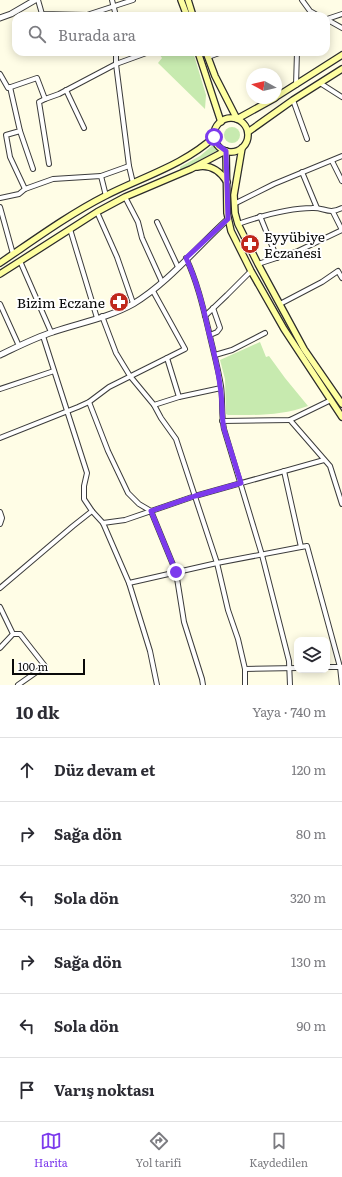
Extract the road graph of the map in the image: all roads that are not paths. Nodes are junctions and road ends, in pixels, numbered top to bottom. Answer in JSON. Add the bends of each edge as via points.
{"nodes":[{"id":1,"x":35,"y":0,"type":"edge"},
{"id":2,"x":38,"y":0,"type":"edge"},
{"id":3,"x":112,"y":0,"type":"edge"},
{"id":4,"x":133,"y":0,"type":"edge"},
{"id":5,"x":181,"y":0,"type":"edge"},
{"id":6,"x":302,"y":0,"type":"edge"},
{"id":7,"x":189,"y":1,"type":"edge"},
{"id":8,"x":114,"y":7,"type":"junction"},
{"id":9,"x":14,"y":12,"type":"edge"},
{"id":10,"x":41,"y":12,"type":"edge"},
{"id":11,"x":97,"y":12,"type":"edge"},
{"id":12,"x":115,"y":12,"type":"edge"},
{"id":13,"x":186,"y":12,"type":"edge"},
{"id":14,"x":193,"y":12,"type":"edge"},
{"id":15,"x":312,"y":12,"type":"edge"},
{"id":16,"x":12,"y":13,"type":"edge"},
{"id":17,"x":342,"y":14,"type":"edge"},
{"id":18,"x":0,"y":18,"type":"edge"},
{"id":19,"x":330,"y":18,"type":"edge"},
{"id":20,"x":330,"y":21,"type":"edge"},
{"id":21,"x":342,"y":28,"type":"edge"},
{"id":22,"x":342,"y":55,"type":"edge"},
{"id":23,"x":116,"y":56,"type":"edge"},
{"id":24,"x":138,"y":56,"type":"edge"},
{"id":25,"x":199,"y":56,"type":"edge"},
{"id":26,"x":207,"y":56,"type":"edge"},
{"id":27,"x":297,"y":56,"type":"edge"},
{"id":28,"x":116,"y":64,"type":"junction"},
{"id":29,"x":342,"y":69,"type":"edge"},
{"id":30,"x":0,"y":74,"type":"edge"},
{"id":31,"x":320,"y":83,"type":"junction"},
{"id":32,"x":296,"y":84,"type":"junction"},
{"id":33,"x":10,"y":87,"type":"junction"},
{"id":34,"x":66,"y":90,"type":"junction"},
{"id":35,"x":282,"y":93,"type":"edge"},
{"id":36,"x":342,"y":97,"type":"edge"},
{"id":37,"x":45,"y":99,"type":"junction"},
{"id":38,"x":293,"y":100,"type":"junction"},
{"id":39,"x":264,"y":104,"type":"edge"},
{"id":40,"x":237,"y":119,"type":"junction"},
{"id":41,"x":221,"y":122,"type":"junction"},
{"id":42,"x":84,"y":128,"type":"dead end"},
{"id":43,"x":20,"y":131,"type":"junction"},
{"id":44,"x":248,"y":132,"type":"junction"},
{"id":45,"x":214,"y":137,"type":"junction"},
{"id":46,"x":306,"y":139,"type":"dead end"},
{"id":47,"x":242,"y":148,"type":"junction"},
{"id":48,"x":226,"y":151,"type":"junction"},
{"id":49,"x":342,"y":156,"type":"edge"},
{"id":50,"x":332,"y":161,"type":"junction"},
{"id":51,"x":49,"y":164,"type":"dead end"},
{"id":52,"x":129,"y":166,"type":"junction"},
{"id":53,"x":33,"y":169,"type":"dead end"},
{"id":54,"x":191,"y":169,"type":"junction"},
{"id":55,"x":302,"y":172,"type":"junction"},
{"id":56,"x":101,"y":176,"type":"junction"},
{"id":57,"x":342,"y":181,"type":"edge"},
{"id":58,"x":227,"y":182,"type":"junction"},
{"id":59,"x":133,"y":183,"type":"junction"},
{"id":60,"x":25,"y":189,"type":"junction"},
{"id":61,"x":106,"y":196,"type":"junction"},
{"id":62,"x":125,"y":197,"type":"junction"},
{"id":63,"x":0,"y":198,"type":"edge"},
{"id":64,"x":234,"y":204,"type":"junction"},
{"id":65,"x":0,"y":207,"type":"edge"},
{"id":66,"x":317,"y":208,"type":"junction"},
{"id":67,"x":342,"y":208,"type":"edge"},
{"id":68,"x":97,"y":212,"type":"junction"},
{"id":69,"x":333,"y":212,"type":"junction"},
{"id":70,"x":260,"y":216,"type":"junction"},
{"id":71,"x":228,"y":219,"type":"junction"},
{"id":72,"x":157,"y":222,"type":"dead end"},
{"id":73,"x":238,"y":224,"type":"junction"},
{"id":74,"x":70,"y":229,"type":"junction"},
{"id":75,"x":342,"y":230,"type":"edge"},
{"id":76,"x":13,"y":254,"type":"junction"},
{"id":77,"x":186,"y":258,"type":"junction"},
{"id":78,"x":277,"y":258,"type":"junction"},
{"id":79,"x":20,"y":261,"type":"junction"},
{"id":80,"x":0,"y":263,"type":"edge"},
{"id":81,"x":258,"y":264,"type":"junction"},
{"id":82,"x":178,"y":267,"type":"junction"},
{"id":83,"x":342,"y":267,"type":"edge"},
{"id":84,"x":251,"y":271,"type":"junction"},
{"id":85,"x":338,"y":271,"type":"junction"},
{"id":86,"x":0,"y":274,"type":"edge"},
{"id":87,"x":342,"y":278,"type":"edge"},
{"id":88,"x":162,"y":282,"type":"junction"},
{"id":89,"x":153,"y":291,"type":"junction"},
{"id":90,"x":133,"y":303,"type":"junction"},
{"id":91,"x":0,"y":304,"type":"edge"},
{"id":92,"x":280,"y":304,"type":"junction"},
{"id":93,"x":213,"y":308,"type":"junction"},
{"id":94,"x":205,"y":316,"type":"junction"},
{"id":95,"x":100,"y":317,"type":"junction"},
{"id":96,"x":51,"y":332,"type":"junction"},
{"id":97,"x":265,"y":333,"type":"dead end"},
{"id":98,"x":210,"y":335,"type":"junction"},
{"id":99,"x":43,"y":336,"type":"junction"},
{"id":100,"x":19,"y":346,"type":"junction"},
{"id":101,"x":0,"y":355,"type":"edge"},
{"id":102,"x":215,"y":355,"type":"junction"},
{"id":103,"x":168,"y":358,"type":"junction"},
{"id":104,"x":54,"y":371,"type":"junction"},
{"id":105,"x":130,"y":376,"type":"junction"},
{"id":106,"x":221,"y":388,"type":"junction"},
{"id":107,"x":0,"y":389,"type":"edge"},
{"id":108,"x":179,"y":397,"type":"junction"},
{"id":109,"x":331,"y":400,"type":"junction"},
{"id":110,"x":88,"y":402,"type":"junction"},
{"id":111,"x":342,"y":404,"type":"edge"},
{"id":112,"x":154,"y":405,"type":"junction"},
{"id":113,"x":67,"y":412,"type":"junction"},
{"id":114,"x":342,"y":417,"type":"edge"},
{"id":115,"x":290,"y":420,"type":"junction"},
{"id":116,"x":222,"y":421,"type":"junction"},
{"id":117,"x":0,"y":438,"type":"edge"},
{"id":118,"x":324,"y":460,"type":"junction"},
{"id":119,"x":284,"y":471,"type":"junction"},
{"id":120,"x":241,"y":483,"type":"junction"},
{"id":121,"x":195,"y":496,"type":"junction"},
{"id":122,"x":342,"y":504,"type":"edge"},
{"id":123,"x":92,"y":511,"type":"junction"},
{"id":124,"x":151,"y":511,"type":"junction"},
{"id":125,"x":0,"y":512,"type":"edge"},
{"id":126,"x":104,"y":523,"type":"junction"},
{"id":127,"x":0,"y":524,"type":"edge"},
{"id":128,"x":301,"y":548,"type":"junction"},
{"id":129,"x":262,"y":555,"type":"junction"},
{"id":130,"x":217,"y":563,"type":"junction"},
{"id":131,"x":176,"y":572,"type":"junction"},
{"id":132,"x":129,"y":583,"type":"junction"},
{"id":133,"x":0,"y":588,"type":"edge"},
{"id":134,"x":0,"y":607,"type":"edge"},
{"id":135,"x":13,"y":634,"type":"junction"},
{"id":136,"x":0,"y":648,"type":"edge"},
{"id":137,"x":330,"y":667,"type":"edge"},
{"id":138,"x":341,"y":667,"type":"edge"},
{"id":139,"x":289,"y":668,"type":"junction"},
{"id":140,"x":294,"y":668,"type":"edge"},
{"id":141,"x":245,"y":669,"type":"junction"},
{"id":142,"x":18,"y":685,"type":"edge"},
{"id":143,"x":157,"y":685,"type":"edge"},
{"id":144,"x":203,"y":685,"type":"edge"},
{"id":145,"x":245,"y":685,"type":"edge"},
{"id":146,"x":290,"y":685,"type":"edge"},
{"id":147,"x":342,"y":685,"type":"edge"}],
"edges":[{"from":1,"to":9,"type":"street"},
{"from":2,"to":10,"type":"street"},
{"from":3,"to":8,"type":"street"},
{"from":4,"to":8,"type":"street"},
{"from":5,"to":13,"type":"main road"},
{"from":6,"to":15,"type":"street"},
{"from":7,"to":14,"type":"main road"},
{"from":8,"to":11,"type":"street"},
{"from":8,"to":12,"type":"street"},
{"from":16,"to":18,"type":"street"},
{"from":17,"to":19,"type":"street"},
{"from":20,"to":21,"type":"street"},
{"from":22,"to":32,"type":"main road"},
{"from":23,"to":28,"type":"street"},
{"from":24,"to":28,"type":"street"},
{"from":25,"to":41,"type":"main road"},
{"from":26,"to":40,"type":"main road"},
{"from":27,"to":32,"type":"street"},
{"from":28,"to":34,"type":"street"},
{"from":28,"to":52,"type":"street"},
{"from":29,"to":31,"type":"main road"},
{"from":30,"to":33,"type":"street","via":[[8,88]]},
{"from":31,"to":36,"type":"street"},
{"from":31,"to":38,"type":"main road"},
{"from":32,"to":35,"type":"main road"},
{"from":33,"to":37,"type":"street","via":[[37,78]]},
{"from":33,"to":43,"type":"street"},
{"from":34,"to":37,"type":"street"},
{"from":34,"to":42,"type":"street"},
{"from":37,"to":51,"type":"street","via":[[39,102]]},
{"from":38,"to":44,"type":"main road"},
{"from":38,"to":46,"type":"street"},
{"from":39,"to":40,"type":"main road"},
{"from":40,"to":41,"type":"main road","via":[[229,118]]},
{"from":40,"to":44,"type":"main road"},
{"from":41,"to":45,"type":"main road","via":[[215,130]]},
{"from":43,"to":53,"type":"street"},
{"from":43,"to":60,"type":"street","via":[[6,135],[10,157]]},
{"from":44,"to":47,"type":"main road"},
{"from":45,"to":48,"type":"main road","via":[[218,145]]},
{"from":45,"to":59,"type":"main road","via":[[194,153]]},
{"from":47,"to":48,"type":"main road","via":[[234,152]]},
{"from":47,"to":64,"type":"main road","via":[[234,187]]},
{"from":48,"to":54,"type":"main road"},
{"from":48,"to":58,"type":"main road"},
{"from":49,"to":50,"type":"street"},
{"from":50,"to":55,"type":"street"},
{"from":50,"to":57,"type":"street"},
{"from":52,"to":56,"type":"street"},
{"from":52,"to":59,"type":"street"},
{"from":54,"to":58,"type":"main road","via":[[201,166],[212,168]]},
{"from":54,"to":62,"type":"main road"},
{"from":55,"to":64,"type":"street"},
{"from":55,"to":66,"type":"street"},
{"from":56,"to":60,"type":"street","via":[[53,179]]},
{"from":56,"to":61,"type":"street"},
{"from":58,"to":71,"type":"main road"},
{"from":59,"to":61,"type":"main road"},
{"from":60,"to":63,"type":"street","via":[[19,194]]},
{"from":61,"to":76,"type":"main road"},
{"from":62,"to":68,"type":"main road"},
{"from":62,"to":88,"type":"street"},
{"from":64,"to":73,"type":"main road"},
{"from":65,"to":76,"type":"street"},
{"from":66,"to":69,"type":"street"},
{"from":66,"to":70,"type":"street"},
{"from":67,"to":69,"type":"street"},
{"from":68,"to":74,"type":"main road"},
{"from":68,"to":90,"type":"street","via":[[117,257]]},
{"from":69,"to":75,"type":"street"},
{"from":70,"to":73,"type":"street"},
{"from":70,"to":78,"type":"street"},
{"from":71,"to":77,"type":"street"},
{"from":71,"to":84,"type":"main road","via":[[231,231]]},
{"from":72,"to":82,"type":"street"},
{"from":73,"to":81,"type":"main road"},
{"from":74,"to":79,"type":"main road"},
{"from":74,"to":95,"type":"street"},
{"from":75,"to":78,"type":"street"},
{"from":76,"to":80,"type":"main road"},
{"from":77,"to":82,"type":"street"},
{"from":77,"to":94,"type":"street"},
{"from":78,"to":81,"type":"street"},
{"from":79,"to":86,"type":"main road"},
{"from":79,"to":96,"type":"street"},
{"from":81,"to":92,"type":"main road"},
{"from":82,"to":88,"type":"street"},
{"from":83,"to":85,"type":"street"},
{"from":84,"to":93,"type":"street"},
{"from":84,"to":109,"type":"main road","via":[[284,329]]},
{"from":85,"to":87,"type":"street"},
{"from":85,"to":92,"type":"street"},
{"from":88,"to":89,"type":"street"},
{"from":89,"to":90,"type":"street"},
{"from":89,"to":103,"type":"street","via":[[185,349]]},
{"from":90,"to":95,"type":"street"},
{"from":91,"to":100,"type":"street"},
{"from":92,"to":111,"type":"main road","via":[[304,349]]},
{"from":93,"to":94,"type":"street"},
{"from":93,"to":98,"type":"street","via":[[220,328]]},
{"from":94,"to":98,"type":"street"},
{"from":95,"to":96,"type":"street"},
{"from":95,"to":105,"type":"street","via":[[116,353]]},
{"from":96,"to":99,"type":"street"},
{"from":97,"to":102,"type":"street","via":[[232,350]]},
{"from":98,"to":102,"type":"street"},
{"from":99,"to":100,"type":"street"},
{"from":99,"to":104,"type":"street"},
{"from":100,"to":101,"type":"street"},
{"from":102,"to":106,"type":"street"},
{"from":103,"to":105,"type":"street"},
{"from":103,"to":108,"type":"street"},
{"from":104,"to":107,"type":"street"},
{"from":104,"to":113,"type":"street"},
{"from":105,"to":110,"type":"street"},
{"from":105,"to":112,"type":"street"},
{"from":106,"to":108,"type":"street"},
{"from":106,"to":116,"type":"street"},
{"from":108,"to":112,"type":"street"},
{"from":109,"to":114,"type":"main road"},
{"from":109,"to":115,"type":"street"},
{"from":110,"to":113,"type":"street"},
{"from":110,"to":124,"type":"street","via":[[128,493]]},
{"from":112,"to":121,"type":"street","via":[[176,440]]},
{"from":113,"to":117,"type":"street"},
{"from":113,"to":123,"type":"street","via":[[87,473],[84,499]]},
{"from":115,"to":116,"type":"street"},
{"from":115,"to":118,"type":"street"},
{"from":116,"to":120,"type":"street"},
{"from":118,"to":119,"type":"street"},
{"from":118,"to":122,"type":"street","via":[[330,466]]},
{"from":119,"to":120,"type":"street"},
{"from":119,"to":128,"type":"street"},
{"from":120,"to":121,"type":"street"},
{"from":120,"to":129,"type":"street"},
{"from":121,"to":124,"type":"street"},
{"from":121,"to":130,"type":"street"},
{"from":123,"to":126,"type":"street"},
{"from":123,"to":133,"type":"street"},
{"from":124,"to":126,"type":"street","via":[[125,520]]},
{"from":124,"to":131,"type":"street"},
{"from":125,"to":127,"type":"street"},
{"from":126,"to":132,"type":"street"},
{"from":128,"to":129,"type":"street"},
{"from":128,"to":138,"type":"street","via":[[307,546]]},
{"from":129,"to":130,"type":"street"},
{"from":129,"to":139,"type":"street"},
{"from":130,"to":131,"type":"street"},
{"from":130,"to":141,"type":"street"},
{"from":131,"to":132,"type":"street"},
{"from":131,"to":144,"type":"street","via":[[184,622]]},
{"from":132,"to":143,"type":"street","via":[[150,650]]},
{"from":134,"to":135,"type":"street"},
{"from":135,"to":136,"type":"street"},
{"from":135,"to":142,"type":"street","via":[[20,634],[45,666]]},
{"from":137,"to":138,"type":"street"},
{"from":138,"to":147,"type":"street"},
{"from":139,"to":140,"type":"street"},
{"from":139,"to":141,"type":"street"},
{"from":139,"to":146,"type":"street"},
{"from":141,"to":145,"type":"street"}]}
